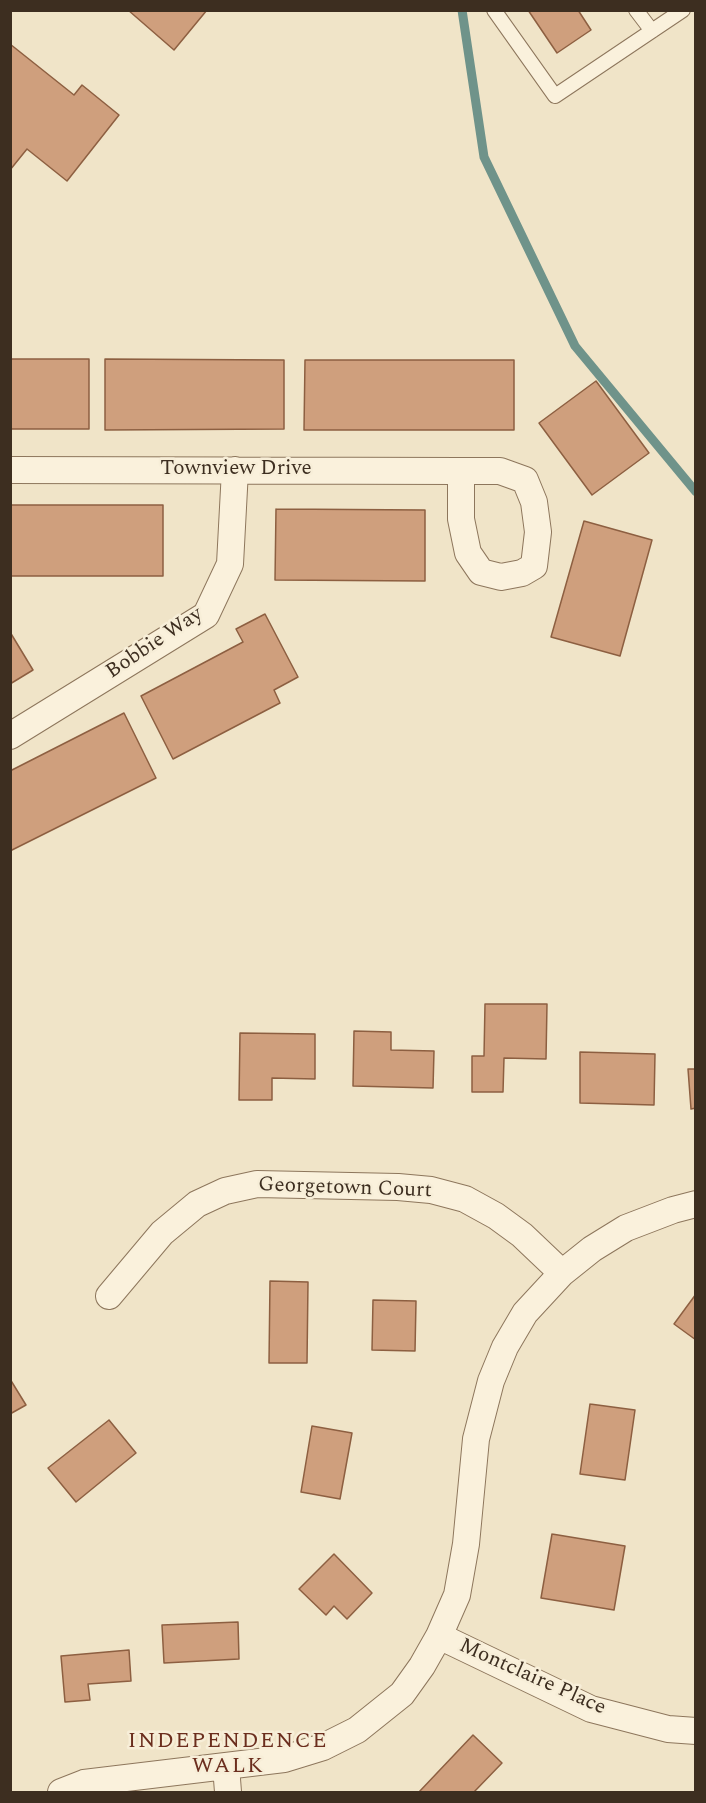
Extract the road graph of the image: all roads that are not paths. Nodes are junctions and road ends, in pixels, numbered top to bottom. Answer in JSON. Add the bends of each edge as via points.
{"nodes":[{"id":1,"x":494,"y":10,"type":"edge"},
{"id":2,"x":636,"y":10,"type":"edge"},
{"id":3,"x":683,"y":10,"type":"edge"},
{"id":4,"x":652,"y":31,"type":"junction"},
{"id":5,"x":10,"y":470,"type":"edge"},
{"id":6,"x":234,"y":470,"type":"junction"},
{"id":7,"x":461,"y":471,"type":"dead end"},
{"id":8,"x":10,"y":736,"type":"edge"},
{"id":9,"x":696,"y":1204,"type":"edge"},
{"id":10,"x":562,"y":1273,"type":"junction"},
{"id":11,"x":109,"y":1296,"type":"dead end"},
{"id":12,"x":439,"y":1636,"type":"junction"},
{"id":13,"x":696,"y":1731,"type":"edge"},
{"id":14,"x":226,"y":1766,"type":"junction"},
{"id":15,"x":61,"y":1792,"type":"edge"},
{"id":16,"x":228,"y":1792,"type":"edge"}],
"edges":[{"from":1,"to":4,"type":"lane","via":[[555,96]]},
{"from":2,"to":4,"type":"lane"},
{"from":3,"to":4,"type":"lane"},
{"from":5,"to":6,"type":"street","name":"Townview Drive"},
{"from":6,"to":7,"type":"street","name":"Townview Drive"},
{"from":6,"to":8,"type":"street","name":"Bobbie Way","via":[[230,564],[206,615]]},
{"from":9,"to":10,"type":"street","via":[[626,1228]]},
{"from":10,"to":11,"type":"street","name":"Georgetown Court","via":[[522,1235],[465,1199],[398,1187],[257,1184],[225,1191],[197,1204],[162,1233]]},
{"from":10,"to":12,"type":"street","via":[[525,1313],[491,1381],[476,1439],[466,1544],[456,1595]]},
{"from":12,"to":13,"type":"street","name":"Montclaire Place","via":[[591,1709],[669,1729]]},
{"from":12,"to":14,"type":"street","via":[[402,1694],[357,1730],[284,1759]]},
{"from":14,"to":15,"type":"street","via":[[84,1784]]},
{"from":14,"to":16,"type":"street"}]}
